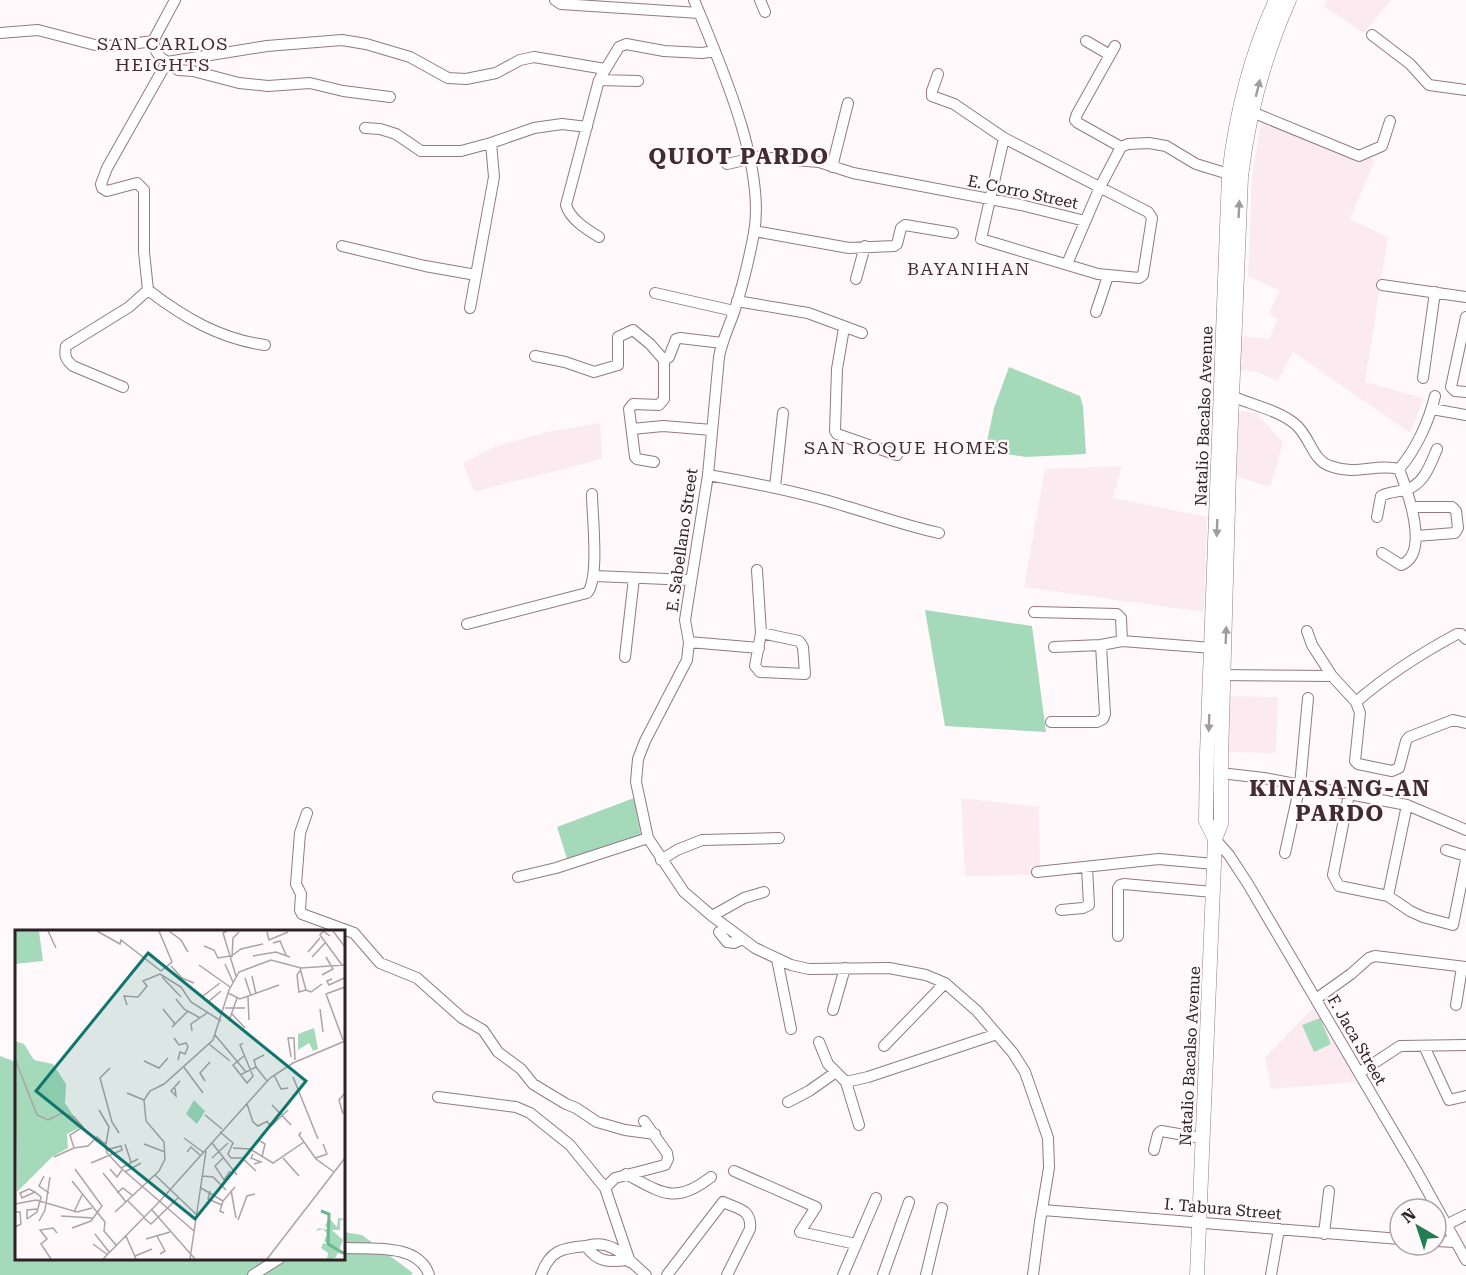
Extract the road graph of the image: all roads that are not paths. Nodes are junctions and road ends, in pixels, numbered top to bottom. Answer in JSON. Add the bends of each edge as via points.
{"nodes":[{"id":1,"x":175,"y":0,"type":"edge"},
{"id":2,"x":555,"y":0,"type":"edge"},
{"id":3,"x":694,"y":0,"type":"edge"},
{"id":4,"x":760,"y":0,"type":"edge"},
{"id":5,"x":1276,"y":0,"type":"edge"},
{"id":6,"x":1289,"y":0,"type":"edge"},
{"id":7,"x":765,"y":12,"type":"dead end"},
{"id":8,"x":699,"y":13,"type":"junction"},
{"id":9,"x":0,"y":33,"type":"edge"},
{"id":10,"x":1372,"y":35,"type":"dead end"},
{"id":11,"x":153,"y":41,"type":"junction"},
{"id":12,"x":1086,"y":41,"type":"dead end"},
{"id":13,"x":715,"y":51,"type":"junction"},
{"id":14,"x":167,"y":62,"type":"junction"},
{"id":15,"x":605,"y":69,"type":"junction"},
{"id":16,"x":938,"y":74,"type":"dead end"},
{"id":17,"x":599,"y":80,"type":"junction"},
{"id":18,"x":638,"y":81,"type":"dead end"},
{"id":19,"x":1466,"y":90,"type":"edge"},
{"id":20,"x":390,"y":97,"type":"dead end"},
{"id":21,"x":848,"y":103,"type":"dead end"},
{"id":22,"x":1252,"y":112,"type":"junction"},
{"id":23,"x":1390,"y":121,"type":"dead end"},
{"id":24,"x":587,"y":127,"type":"junction"},
{"id":25,"x":365,"y":128,"type":"dead end"},
{"id":26,"x":1004,"y":138,"type":"junction"},
{"id":27,"x":491,"y":143,"type":"junction"},
{"id":28,"x":1121,"y":147,"type":"junction"},
{"id":29,"x":748,"y":158,"type":"junction"},
{"id":30,"x":727,"y":164,"type":"dead end"},
{"id":31,"x":832,"y":167,"type":"junction"},
{"id":32,"x":1235,"y":176,"type":"junction"},
{"id":33,"x":1100,"y":187,"type":"junction"},
{"id":34,"x":990,"y":200,"type":"junction"},
{"id":35,"x":1085,"y":220,"type":"junction"},
{"id":36,"x":754,"y":231,"type":"junction"},
{"id":37,"x":953,"y":233,"type":"dead end"},
{"id":38,"x":599,"y":237,"type":"dead end"},
{"id":39,"x":342,"y":246,"type":"dead end"},
{"id":40,"x":865,"y":246,"type":"junction"},
{"id":41,"x":1067,"y":264,"type":"junction"},
{"id":42,"x":476,"y":275,"type":"junction"},
{"id":43,"x":1108,"y":276,"type":"junction"},
{"id":44,"x":856,"y":279,"type":"dead end"},
{"id":45,"x":1382,"y":285,"type":"dead end"},
{"id":46,"x":148,"y":290,"type":"junction"},
{"id":47,"x":1435,"y":292,"type":"junction"},
{"id":48,"x":655,"y":293,"type":"dead end"},
{"id":49,"x":1466,"y":297,"type":"edge"},
{"id":50,"x":736,"y":306,"type":"junction"},
{"id":51,"x":470,"y":308,"type":"dead end"},
{"id":52,"x":1096,"y":312,"type":"dead end"},
{"id":53,"x":1466,"y":317,"type":"edge"},
{"id":54,"x":844,"y":328,"type":"junction"},
{"id":55,"x":862,"y":333,"type":"dead end"},
{"id":56,"x":722,"y":343,"type":"junction"},
{"id":57,"x":266,"y":345,"type":"dead end"},
{"id":58,"x":535,"y":356,"type":"dead end"},
{"id":59,"x":663,"y":360,"type":"junction"},
{"id":60,"x":1423,"y":378,"type":"dead end"},
{"id":61,"x":123,"y":387,"type":"dead end"},
{"id":62,"x":1466,"y":392,"type":"edge"},
{"id":63,"x":1232,"y":396,"type":"junction"},
{"id":64,"x":1435,"y":396,"type":"dead end"},
{"id":65,"x":1432,"y":409,"type":"junction"},
{"id":66,"x":783,"y":413,"type":"dead end"},
{"id":67,"x":1466,"y":415,"type":"edge"},
{"id":68,"x":632,"y":429,"type":"junction"},
{"id":69,"x":712,"y":430,"type":"junction"},
{"id":70,"x":1437,"y":449,"type":"dead end"},
{"id":71,"x":897,"y":455,"type":"dead end"},
{"id":72,"x":654,"y":462,"type":"dead end"},
{"id":73,"x":1399,"y":469,"type":"junction"},
{"id":74,"x":708,"y":475,"type":"junction"},
{"id":75,"x":776,"y":487,"type":"junction"},
{"id":76,"x":1407,"y":489,"type":"junction"},
{"id":77,"x":592,"y":494,"type":"dead end"},
{"id":78,"x":1412,"y":507,"type":"junction"},
{"id":79,"x":1377,"y":517,"type":"dead end"},
{"id":80,"x":939,"y":533,"type":"dead end"},
{"id":81,"x":1416,"y":536,"type":"junction"},
{"id":82,"x":1382,"y":553,"type":"dead end"},
{"id":83,"x":757,"y":570,"type":"dead end"},
{"id":84,"x":595,"y":576,"type":"junction"},
{"id":85,"x":634,"y":578,"type":"junction"},
{"id":86,"x":690,"y":580,"type":"junction"},
{"id":87,"x":1034,"y":612,"type":"dead end"},
{"id":88,"x":467,"y":624,"type":"dead end"},
{"id":89,"x":1307,"y":631,"type":"dead end"},
{"id":90,"x":761,"y":633,"type":"junction"},
{"id":91,"x":1466,"y":639,"type":"edge"},
{"id":92,"x":1122,"y":640,"type":"junction"},
{"id":93,"x":689,"y":642,"type":"junction"},
{"id":94,"x":1101,"y":645,"type":"junction"},
{"id":95,"x":1054,"y":647,"type":"dead end"},
{"id":96,"x":759,"y":648,"type":"junction"},
{"id":97,"x":1212,"y":648,"type":"junction"},
{"id":98,"x":625,"y":657,"type":"dead end"},
{"id":99,"x":1218,"y":675,"type":"junction"},
{"id":100,"x":1332,"y":676,"type":"junction"},
{"id":101,"x":1308,"y":698,"type":"dead end"},
{"id":102,"x":1356,"y":702,"type":"junction"},
{"id":103,"x":1051,"y":722,"type":"dead end"},
{"id":104,"x":1466,"y":723,"type":"edge"},
{"id":105,"x":1220,"y":773,"type":"junction"},
{"id":106,"x":1300,"y":785,"type":"junction"},
{"id":107,"x":1349,"y":794,"type":"junction"},
{"id":108,"x":1407,"y":805,"type":"junction"},
{"id":109,"x":307,"y":813,"type":"dead end"},
{"id":110,"x":1466,"y":830,"type":"edge"},
{"id":111,"x":648,"y":837,"type":"junction"},
{"id":112,"x":779,"y":838,"type":"dead end"},
{"id":113,"x":1215,"y":839,"type":"junction"},
{"id":114,"x":1446,"y":850,"type":"dead end"},
{"id":115,"x":1285,"y":853,"type":"dead end"},
{"id":116,"x":1466,"y":858,"type":"edge"},
{"id":117,"x":661,"y":860,"type":"junction"},
{"id":118,"x":1214,"y":864,"type":"junction"},
{"id":119,"x":1087,"y":867,"type":"junction"},
{"id":120,"x":1037,"y":872,"type":"dead end"},
{"id":121,"x":518,"y":877,"type":"dead end"},
{"id":122,"x":764,"y":892,"type":"dead end"},
{"id":123,"x":1213,"y":892,"type":"junction"},
{"id":124,"x":1388,"y":896,"type":"junction"},
{"id":125,"x":1061,"y":910,"type":"dead end"},
{"id":126,"x":712,"y":916,"type":"junction"},
{"id":127,"x":719,"y":932,"type":"dead end"},
{"id":128,"x":1118,"y":936,"type":"dead end"},
{"id":129,"x":743,"y":939,"type":"junction"},
{"id":130,"x":777,"y":959,"type":"junction"},
{"id":131,"x":1464,"y":967,"type":"edge"},
{"id":132,"x":845,"y":968,"type":"junction"},
{"id":133,"x":945,"y":983,"type":"junction"},
{"id":134,"x":1316,"y":999,"type":"junction"},
{"id":135,"x":1456,"y":1005,"type":"dead end"},
{"id":136,"x":833,"y":1010,"type":"dead end"},
{"id":137,"x":791,"y":1029,"type":"dead end"},
{"id":138,"x":997,"y":1034,"type":"junction"},
{"id":139,"x":819,"y":1042,"type":"dead end"},
{"id":140,"x":1466,"y":1045,"type":"edge"},
{"id":141,"x":884,"y":1046,"type":"dead end"},
{"id":142,"x":1424,"y":1046,"type":"junction"},
{"id":143,"x":836,"y":1072,"type":"junction"},
{"id":144,"x":1359,"y":1073,"type":"junction"},
{"id":145,"x":846,"y":1082,"type":"junction"},
{"id":146,"x":1466,"y":1096,"type":"edge"},
{"id":147,"x":438,"y":1097,"type":"dead end"},
{"id":148,"x":788,"y":1102,"type":"dead end"},
{"id":149,"x":645,"y":1121,"type":"dead end"},
{"id":150,"x":859,"y":1125,"type":"dead end"},
{"id":151,"x":655,"y":1134,"type":"junction"},
{"id":152,"x":1202,"y":1138,"type":"junction"},
{"id":153,"x":1154,"y":1150,"type":"dead end"},
{"id":154,"x":734,"y":1171,"type":"dead end"},
{"id":155,"x":626,"y":1174,"type":"junction"},
{"id":156,"x":711,"y":1178,"type":"dead end"},
{"id":157,"x":605,"y":1188,"type":"junction"},
{"id":158,"x":1329,"y":1191,"type":"dead end"},
{"id":159,"x":1430,"y":1197,"type":"edge"},
{"id":160,"x":876,"y":1198,"type":"dead end"},
{"id":161,"x":909,"y":1203,"type":"dead end"},
{"id":162,"x":942,"y":1208,"type":"dead end"},
{"id":163,"x":1043,"y":1209,"type":"junction"},
{"id":164,"x":1466,"y":1215,"type":"edge"},
{"id":165,"x":1200,"y":1223,"type":"junction"},
{"id":166,"x":1448,"y":1224,"type":"edge"},
{"id":167,"x":1279,"y":1229,"type":"junction"},
{"id":168,"x":1448,"y":1229,"type":"edge"},
{"id":169,"x":1324,"y":1233,"type":"junction"},
{"id":170,"x":1388,"y":1238,"type":"edge"},
{"id":171,"x":1448,"y":1242,"type":"edge"},
{"id":172,"x":1455,"y":1242,"type":"junction"},
{"id":173,"x":856,"y":1244,"type":"junction"},
{"id":174,"x":345,"y":1248,"type":"edge"},
{"id":175,"x":277,"y":1260,"type":"edge"},
{"id":176,"x":1466,"y":1260,"type":"edge"},
{"id":177,"x":629,"y":1261,"type":"junction"},
{"id":178,"x":253,"y":1275,"type":"edge"},
{"id":179,"x":429,"y":1275,"type":"edge"},
{"id":180,"x":541,"y":1275,"type":"edge"},
{"id":181,"x":646,"y":1275,"type":"edge"},
{"id":182,"x":667,"y":1275,"type":"edge"},
{"id":183,"x":727,"y":1275,"type":"edge"},
{"id":184,"x":843,"y":1275,"type":"edge"},
{"id":185,"x":883,"y":1275,"type":"edge"},
{"id":186,"x":926,"y":1275,"type":"edge"},
{"id":187,"x":1033,"y":1275,"type":"edge"},
{"id":188,"x":1197,"y":1275,"type":"edge"},
{"id":189,"x":1271,"y":1275,"type":"edge"}],
"edges":[{"from":1,"to":11,"type":"street"},
{"from":2,"to":8,"type":"street","via":[[561,4]]},
{"from":3,"to":8,"type":"street","name":"E. Sabellano Street"},
{"from":4,"to":7,"type":"street"},
{"from":5,"to":32,"type":"main road","name":"Natalio Bacalso Avenue","via":[[1263,27],[1238,111]]},
{"from":22,"to":6,"type":"main road","name":"Natalio Bacalso Avenue","one_way":true,"via":[[1274,35]]},
{"from":8,"to":13,"type":"street","name":"E. Sabellano Street"},
{"from":9,"to":11,"type":"street","via":[[38,30],[95,45]]},
{"from":10,"to":19,"type":"street","via":[[1410,64],[1429,85]]},
{"from":11,"to":14,"type":"street","via":[[156,51]]},
{"from":12,"to":28,"type":"street","via":[[1113,51],[1075,120]]},
{"from":13,"to":15,"type":"street","via":[[664,51],[626,44],[619,47]]},
{"from":13,"to":29,"type":"street","name":"E. Sabellano Street"},
{"from":14,"to":15,"type":"street","via":[[267,46],[342,40],[410,57],[448,78],[496,73],[534,57]]},
{"from":14,"to":20,"type":"street","via":[[178,70],[193,70],[239,83],[310,83]]},
{"from":14,"to":46,"type":"street","via":[[101,184],[107,191],[137,183],[144,190]]},
{"from":15,"to":17,"type":"street"},
{"from":16,"to":26,"type":"street","via":[[932,96],[954,104]]},
{"from":17,"to":18,"type":"street"},
{"from":17,"to":24,"type":"street"},
{"from":21,"to":31,"type":"street"},
{"from":22,"to":23,"type":"street","via":[[1359,156],[1382,146]]},
{"from":22,"to":32,"type":"main road","name":"Natalio Bacalso Avenue"},
{"from":24,"to":27,"type":"street","via":[[562,124],[534,128]]},
{"from":24,"to":38,"type":"street","via":[[566,205],[568,213]]},
{"from":25,"to":27,"type":"street","via":[[396,134],[421,151],[461,151]]},
{"from":26,"to":33,"type":"street"},
{"from":26,"to":34,"type":"street"},
{"from":27,"to":42,"type":"street","via":[[494,177]]},
{"from":28,"to":32,"type":"street","via":[[1149,143],[1166,146],[1196,164]]},
{"from":28,"to":33,"type":"street","name":"E. Corro Street"},
{"from":29,"to":30,"type":"street","name":"E. Corro Street"},
{"from":29,"to":31,"type":"street","name":"E. Corro Street","via":[[819,162]]},
{"from":29,"to":36,"type":"street","name":"E. Sabellano Street","via":[[756,194]]},
{"from":31,"to":34,"type":"street","name":"E. Corro Street"},
{"from":63,"to":32,"type":"main road","name":"Natalio Bacalso Avenue","one_way":true},
{"from":32,"to":97,"type":"main road","name":"Natalio Bacalso Avenue","one_way":true},
{"from":33,"to":35,"type":"street","name":"E. Corro Street"},
{"from":33,"to":43,"type":"street","via":[[1148,212],[1152,218],[1143,275]]},
{"from":34,"to":35,"type":"street","name":"E. Corro Street"},
{"from":34,"to":41,"type":"street","via":[[981,239]]},
{"from":35,"to":41,"type":"street"},
{"from":36,"to":40,"type":"street","via":[[849,248]]},
{"from":36,"to":50,"type":"street","name":"E. Sabellano Street"},
{"from":37,"to":40,"type":"street","via":[[905,225],[897,244]]},
{"from":39,"to":42,"type":"street"},
{"from":40,"to":44,"type":"street"},
{"from":41,"to":43,"type":"street"},
{"from":42,"to":51,"type":"street"},
{"from":43,"to":52,"type":"street"},
{"from":45,"to":47,"type":"street"},
{"from":46,"to":57,"type":"street","via":[[177,312],[213,331]]},
{"from":46,"to":61,"type":"street","via":[[129,307],[66,346],[64,354],[73,366]]},
{"from":47,"to":49,"type":"street"},
{"from":47,"to":60,"type":"street"},
{"from":48,"to":50,"type":"street"},
{"from":50,"to":54,"type":"street","via":[[808,313]]},
{"from":50,"to":56,"type":"street","name":"E. Sabellano Street"},
{"from":53,"to":62,"type":"street","via":[[1451,387]]},
{"from":54,"to":55,"type":"street"},
{"from":54,"to":71,"type":"street","via":[[837,369],[835,432]]},
{"from":56,"to":59,"type":"street","via":[[676,339],[669,357]]},
{"from":56,"to":69,"type":"street","name":"E. Sabellano Street"},
{"from":58,"to":59,"type":"street","via":[[594,372],[616,367],[620,363],[618,337],[633,330]]},
{"from":59,"to":68,"type":"street","via":[[664,399],[659,405],[630,406]]},
{"from":63,"to":73,"type":"street","via":[[1290,421],[1302,431],[1321,461],[1331,467],[1355,471],[1387,466]]},
{"from":99,"to":63,"type":"main road","name":"Natalio Bacalso Avenue","one_way":true},
{"from":64,"to":65,"type":"street"},
{"from":65,"to":67,"type":"street"},
{"from":65,"to":73,"type":"street"},
{"from":66,"to":75,"type":"street"},
{"from":68,"to":69,"type":"street","via":[[663,426]]},
{"from":68,"to":72,"type":"street","via":[[635,457]]},
{"from":69,"to":74,"type":"street","name":"E. Sabellano Street"},
{"from":70,"to":76,"type":"street","via":[[1419,483]]},
{"from":73,"to":76,"type":"street"},
{"from":74,"to":75,"type":"street"},
{"from":74,"to":86,"type":"street","name":"E. Sabellano Street"},
{"from":75,"to":80,"type":"street"},
{"from":76,"to":78,"type":"street"},
{"from":76,"to":79,"type":"street","via":[[1382,496]]},
{"from":77,"to":84,"type":"street"},
{"from":78,"to":81,"type":"street"},
{"from":78,"to":81,"type":"street","via":[[1452,507],[1456,511],[1457,531]]},
{"from":81,"to":82,"type":"street","via":[[1415,550],[1405,564]]},
{"from":83,"to":90,"type":"street"},
{"from":84,"to":85,"type":"street"},
{"from":84,"to":88,"type":"street","via":[[587,593]]},
{"from":85,"to":86,"type":"street"},
{"from":85,"to":98,"type":"street"},
{"from":86,"to":93,"type":"street","name":"E. Sabellano Street","via":[[685,620]]},
{"from":87,"to":92,"type":"street","via":[[1118,614],[1122,618]]},
{"from":89,"to":100,"type":"street"},
{"from":90,"to":96,"type":"street"},
{"from":90,"to":96,"type":"street","via":[[799,641],[803,646],[805,674],[760,672],[755,666]]},
{"from":91,"to":102,"type":"street","via":[[1457,634],[1416,657]]},
{"from":92,"to":94,"type":"street"},
{"from":92,"to":97,"type":"street"},
{"from":93,"to":96,"type":"street"},
{"from":93,"to":111,"type":"street","name":"E. Sabellano Street","via":[[687,660],[638,759],[636,782]]},
{"from":94,"to":95,"type":"street"},
{"from":94,"to":103,"type":"street","via":[[1103,719]]},
{"from":97,"to":99,"type":"main road","name":"Natalio Bacalso Avenue"},
{"from":99,"to":100,"type":"street"},
{"from":99,"to":105,"type":"main road","name":"Natalio Bacalso Avenue"},
{"from":99,"to":113,"type":"main road","name":"Natalio Bacalso Avenue","one_way":true,"via":[[1206,821]]},
{"from":100,"to":102,"type":"street"},
{"from":101,"to":106,"type":"street"},
{"from":102,"to":104,"type":"street","via":[[1360,713],[1355,761],[1392,771],[1399,768],[1409,737],[1453,720]]},
{"from":105,"to":106,"type":"street"},
{"from":105,"to":113,"type":"main road","name":"Natalio Bacalso Avenue","via":[[1221,824]]},
{"from":106,"to":107,"type":"street"},
{"from":106,"to":115,"type":"street"},
{"from":107,"to":108,"type":"street"},
{"from":107,"to":124,"type":"street","via":[[1333,874],[1335,882]]},
{"from":108,"to":110,"type":"street"},
{"from":108,"to":124,"type":"street"},
{"from":109,"to":151,"type":"street","via":[[300,833],[297,884],[302,914],[354,933],[380,963],[417,978],[462,1018],[483,1030],[498,1052],[521,1068],[532,1084],[597,1122]]},
{"from":111,"to":117,"type":"street","name":"E. Sabellano Street"},
{"from":111,"to":121,"type":"street"},
{"from":112,"to":117,"type":"street","via":[[702,840]]},
{"from":113,"to":118,"type":"main road","name":"Natalio Bacalso Avenue"},
{"from":113,"to":134,"type":"street","name":"F. Jaca Street","via":[[1248,884]]},
{"from":114,"to":116,"type":"street"},
{"from":116,"to":124,"type":"street","via":[[1453,925],[1423,917]]},
{"from":117,"to":126,"type":"street","name":"E. Sabellano Street","via":[[684,892]]},
{"from":118,"to":119,"type":"street","via":[[1159,859]]},
{"from":118,"to":123,"type":"main road","name":"Natalio Bacalso Avenue"},
{"from":119,"to":120,"type":"street"},
{"from":119,"to":125,"type":"street","via":[[1089,905]]},
{"from":122,"to":126,"type":"street"},
{"from":123,"to":128,"type":"street","via":[[1120,885]]},
{"from":123,"to":152,"type":"main road","name":"Natalio Bacalso Avenue"},
{"from":126,"to":129,"type":"street","name":"E. Sabellano Street"},
{"from":127,"to":129,"type":"street","via":[[727,942],[734,944]]},
{"from":129,"to":130,"type":"street","name":"E. Sabellano Street"},
{"from":130,"to":132,"type":"street","name":"E. Sabellano Street","via":[[809,969]]},
{"from":130,"to":137,"type":"street"},
{"from":131,"to":134,"type":"street","via":[[1375,956]]},
{"from":131,"to":135,"type":"street"},
{"from":132,"to":133,"type":"street","name":"E. Sabellano Street","via":[[900,969]]},
{"from":132,"to":136,"type":"street"},
{"from":133,"to":138,"type":"street","name":"E. Sabellano Street"},
{"from":133,"to":141,"type":"street"},
{"from":134,"to":144,"type":"street","name":"F. Jaca Street"},
{"from":138,"to":145,"type":"street"},
{"from":138,"to":163,"type":"street","name":"E. Sabellano Street","via":[[1025,1072],[1046,1128],[1049,1168]]},
{"from":139,"to":143,"type":"street","via":[[828,1064]]},
{"from":140,"to":142,"type":"street"},
{"from":142,"to":144,"type":"street","via":[[1400,1046]]},
{"from":142,"to":146,"type":"street","via":[[1449,1100]]},
{"from":143,"to":145,"type":"street"},
{"from":143,"to":148,"type":"street"},
{"from":144,"to":159,"type":"street","name":"F. Jaca Street"},
{"from":145,"to":150,"type":"street"},
{"from":147,"to":157,"type":"street","via":[[516,1107],[530,1113],[570,1145]]},
{"from":149,"to":151,"type":"street"},
{"from":151,"to":155,"type":"street","via":[[668,1153],[665,1165]]},
{"from":152,"to":153,"type":"street","via":[[1161,1131]]},
{"from":152,"to":165,"type":"main road","name":"Natalio Bacalso Avenue"},
{"from":154,"to":173,"type":"street","via":[[816,1207],[800,1232]]},
{"from":155,"to":156,"type":"street","via":[[664,1194],[687,1192]]},
{"from":155,"to":157,"type":"street"},
{"from":157,"to":177,"type":"street"},
{"from":158,"to":169,"type":"street"},
{"from":160,"to":173,"type":"street"},
{"from":161,"to":185,"type":"street"},
{"from":162,"to":186,"type":"street"},
{"from":163,"to":165,"type":"street","name":"I. Tabura Street"},
{"from":163,"to":187,"type":"street","name":"E. Sabellano Street"},
{"from":164,"to":166,"type":"street"},
{"from":165,"to":167,"type":"street","name":"I. Tabura Street"},
{"from":165,"to":188,"type":"main road","name":"Natalio Bacalso Avenue"},
{"from":167,"to":169,"type":"street","name":"I. Tabura Street"},
{"from":167,"to":189,"type":"street"},
{"from":168,"to":172,"type":"street","name":"F. Jaca Street"},
{"from":169,"to":170,"type":"street","name":"I. Tabura Street"},
{"from":171,"to":172,"type":"street"},
{"from":172,"to":176,"type":"street","name":"F. Jaca Street"},
{"from":173,"to":184,"type":"street"},
{"from":174,"to":179,"type":"street","via":[[406,1253],[421,1260]]},
{"from":175,"to":178,"type":"street"},
{"from":177,"to":180,"type":"street","via":[[609,1262],[593,1255],[586,1246],[563,1248],[549,1258]]},
{"from":177,"to":181,"type":"street"},
{"from":182,"to":183,"type":"street","via":[[723,1202],[747,1213],[751,1221]]}]}
